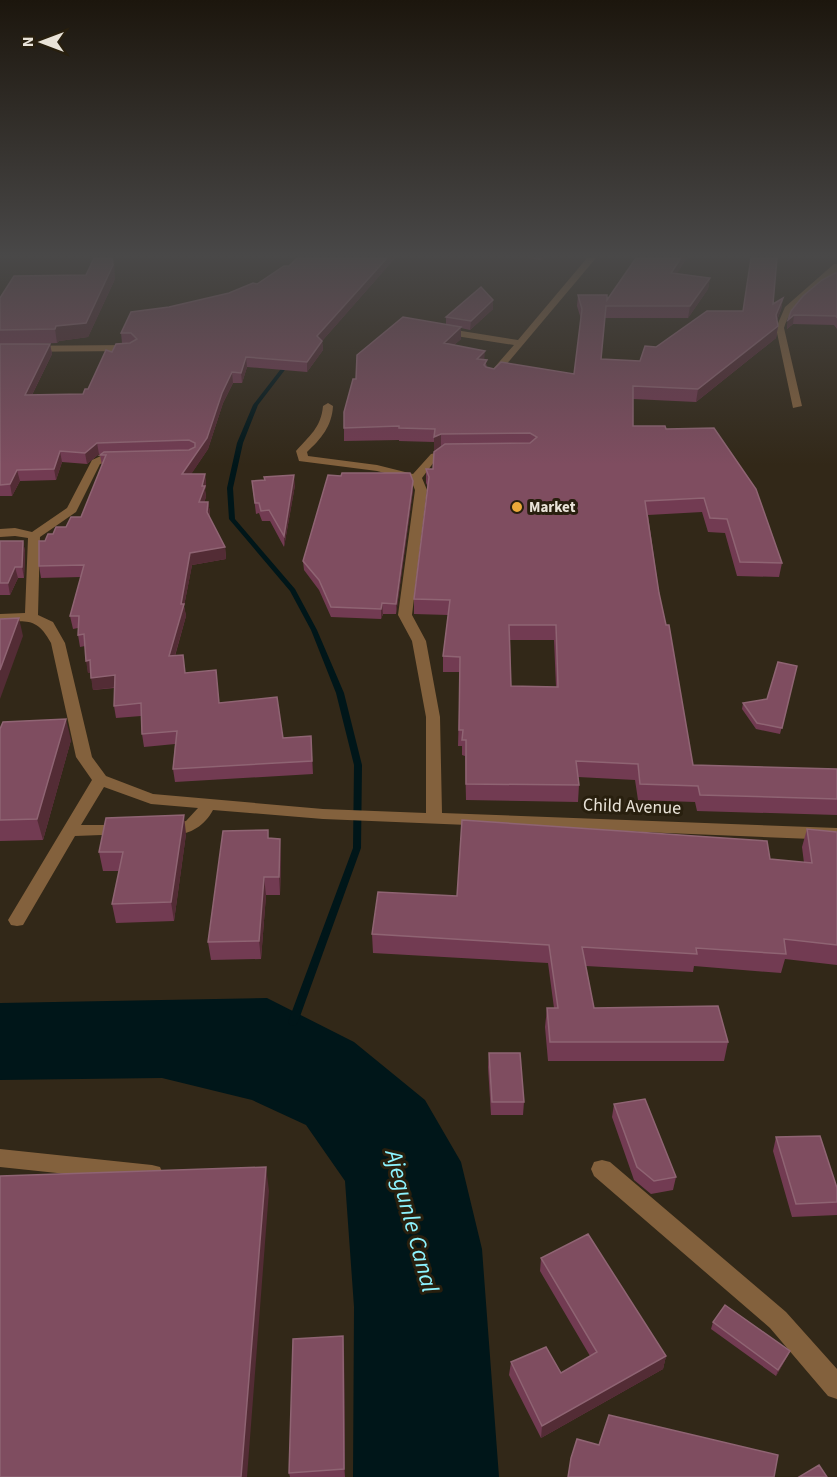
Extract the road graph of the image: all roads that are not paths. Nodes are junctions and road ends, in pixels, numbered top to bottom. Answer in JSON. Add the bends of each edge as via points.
{"nodes":[{"id":1,"x":534,"y":327,"type":"edge"},
{"id":2,"x":780,"y":327,"type":"edge"},
{"id":3,"x":432,"y":329,"type":"edge"},
{"id":4,"x":520,"y":343,"type":"junction"},
{"id":5,"x":131,"y":348,"type":"edge"},
{"id":6,"x":0,"y":349,"type":"edge"},
{"id":7,"x":491,"y":377,"type":"edge"},
{"id":8,"x":328,"y":406,"type":"dead end"},
{"id":9,"x":798,"y":406,"type":"dead end"},
{"id":10,"x":463,"y":452,"type":"edge"},
{"id":11,"x":133,"y":457,"type":"edge"},
{"id":12,"x":416,"y":478,"type":"junction"},
{"id":13,"x":0,"y":533,"type":"edge"},
{"id":14,"x":34,"y":536,"type":"junction"},
{"id":15,"x":32,"y":617,"type":"junction"},
{"id":16,"x":0,"y":618,"type":"edge"},
{"id":17,"x":100,"y":780,"type":"junction"},
{"id":18,"x":207,"y":805,"type":"junction"},
{"id":19,"x":429,"y":818,"type":"junction"},
{"id":20,"x":71,"y":831,"type":"junction"},
{"id":21,"x":837,"y":834,"type":"edge"},
{"id":22,"x":17,"y":920,"type":"dead end"},
{"id":23,"x":0,"y":1158,"type":"edge"},
{"id":24,"x":602,"y":1169,"type":"dead end"},
{"id":25,"x":173,"y":1176,"type":"edge"},
{"id":26,"x":837,"y":1387,"type":"edge"}],
"edges":[{"from":1,"to":4,"type":"street"},
{"from":2,"to":9,"type":"street"},
{"from":3,"to":4,"type":"street"},
{"from":4,"to":7,"type":"street"},
{"from":5,"to":6,"type":"street"},
{"from":8,"to":12,"type":"street","via":[[328,418],[321,431],[301,451],[303,459],[376,468]]},
{"from":10,"to":12,"type":"street","via":[[441,452],[426,463]]},
{"from":11,"to":14,"type":"street","via":[[110,457],[96,462],[72,510]]},
{"from":12,"to":19,"type":"street","via":[[421,490],[405,615],[419,641],[433,717]]},
{"from":13,"to":14,"type":"street"},
{"from":14,"to":15,"type":"street"},
{"from":15,"to":16,"type":"street"},
{"from":15,"to":17,"type":"street","via":[[48,626],[58,643],[73,730],[84,757]]},
{"from":17,"to":18,"type":"street","name":"Child Avenue","via":[[151,800]]},
{"from":17,"to":20,"type":"street"},
{"from":18,"to":19,"type":"street","name":"Child Avenue"},
{"from":18,"to":20,"type":"street","via":[[198,823],[182,828]]},
{"from":19,"to":21,"type":"street","name":"Child Avenue"},
{"from":20,"to":22,"type":"street"},
{"from":23,"to":25,"type":"street"},
{"from":24,"to":26,"type":"street","via":[[778,1320]]}]}
